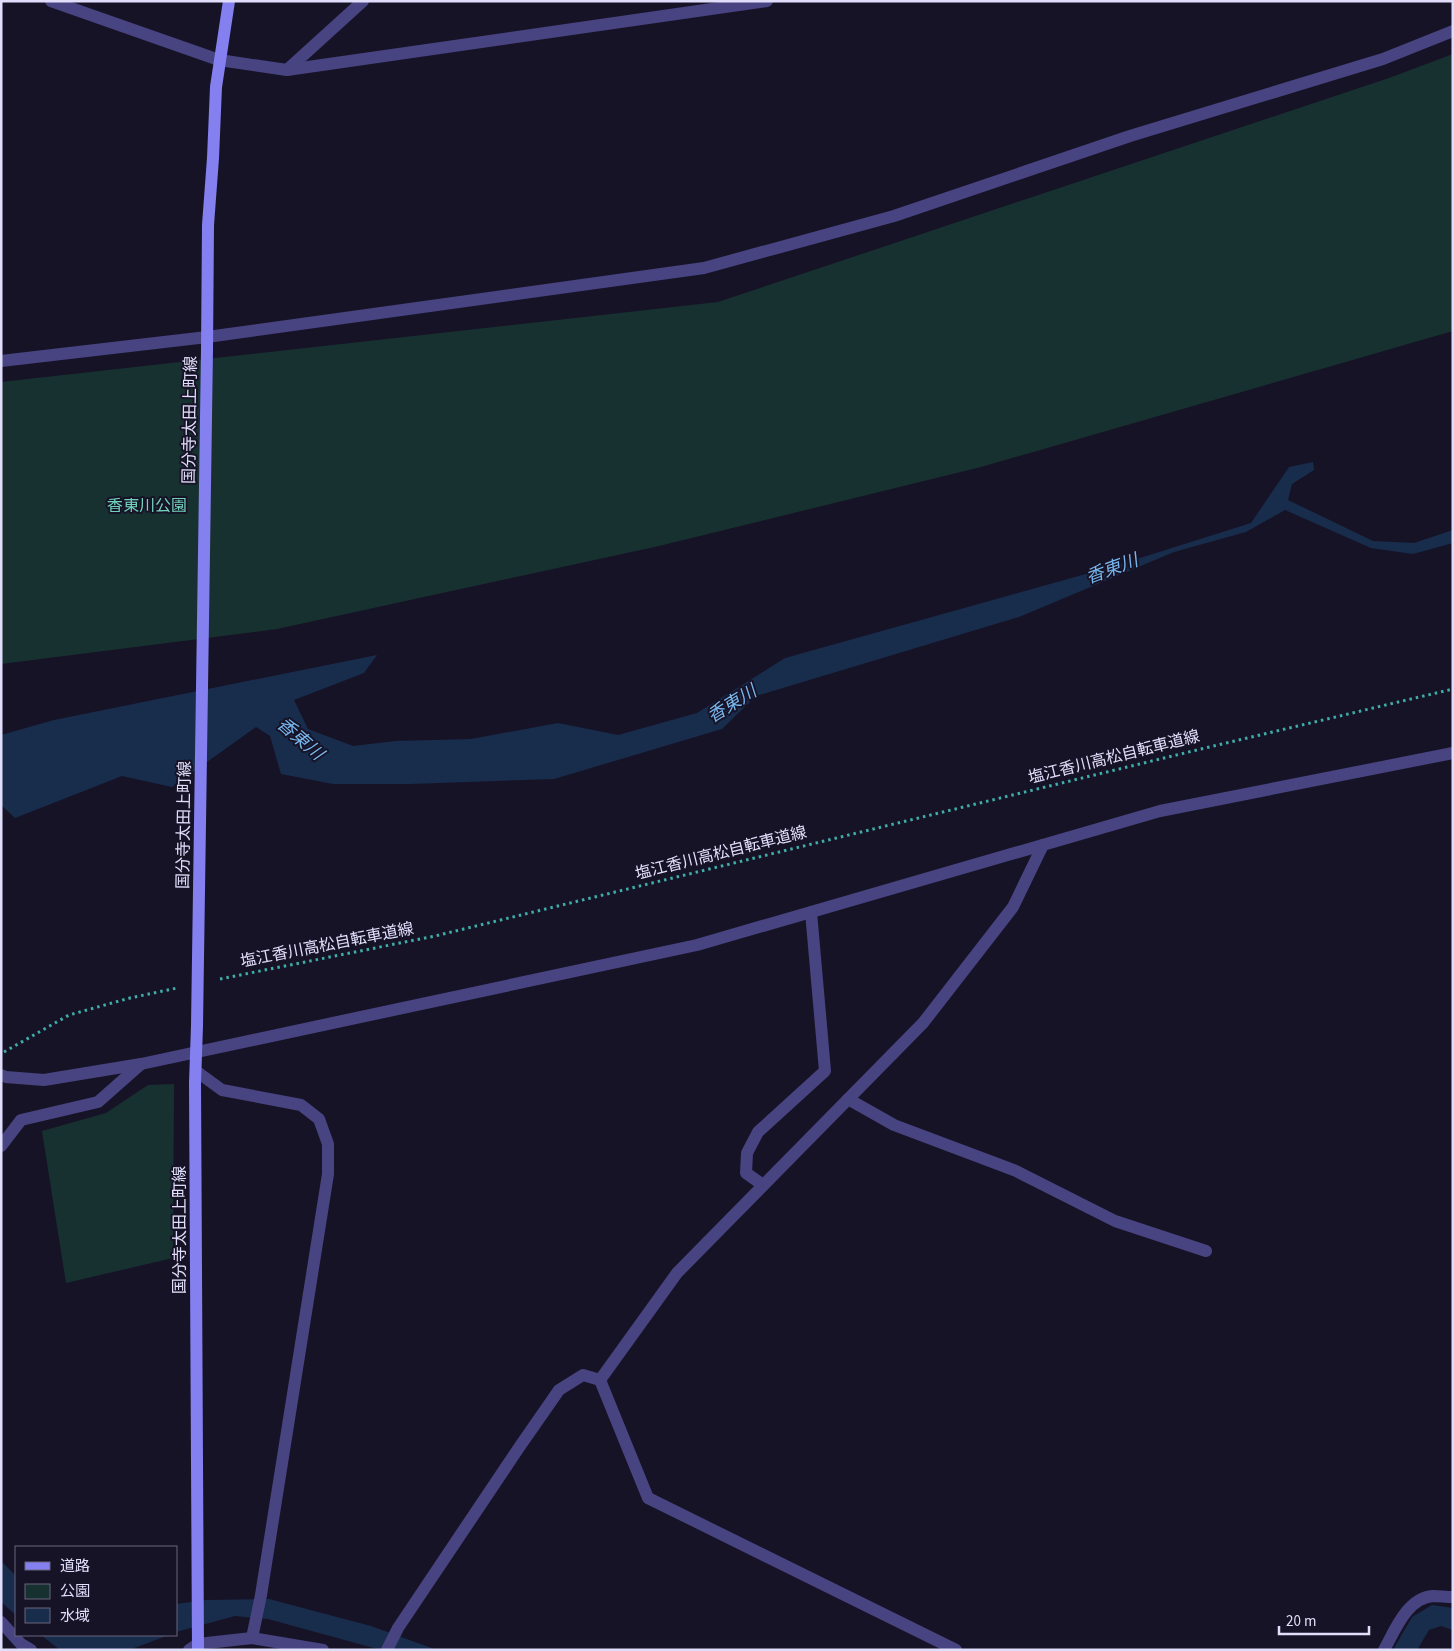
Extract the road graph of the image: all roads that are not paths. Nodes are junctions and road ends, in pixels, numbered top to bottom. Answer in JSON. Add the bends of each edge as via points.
{"nodes":[{"id":1,"x":51,"y":1,"type":"edge"},
{"id":2,"x":229,"y":1,"type":"edge"},
{"id":3,"x":363,"y":1,"type":"edge"},
{"id":4,"x":767,"y":1,"type":"edge"},
{"id":5,"x":1453,"y":31,"type":"edge"},
{"id":6,"x":219,"y":60,"type":"junction"},
{"id":7,"x":287,"y":70,"type":"junction"},
{"id":8,"x":207,"y":344,"type":"junction"},
{"id":9,"x":1,"y":361,"type":"edge"},
{"id":10,"x":1453,"y":753,"type":"edge"},
{"id":11,"x":1043,"y":845,"type":"junction"},
{"id":12,"x":811,"y":912,"type":"junction"},
{"id":13,"x":197,"y":1051,"type":"junction"},
{"id":14,"x":141,"y":1064,"type":"junction"},
{"id":15,"x":196,"y":1071,"type":"junction"},
{"id":16,"x":1,"y":1075,"type":"edge"},
{"id":17,"x":848,"y":1099,"type":"junction"},
{"id":18,"x":1,"y":1146,"type":"edge"},
{"id":19,"x":763,"y":1185,"type":"junction"},
{"id":20,"x":1206,"y":1250,"type":"dead end"},
{"id":21,"x":600,"y":1380,"type":"junction"},
{"id":22,"x":1453,"y":1597,"type":"edge"},
{"id":23,"x":1,"y":1622,"type":"edge"},
{"id":24,"x":254,"y":1633,"type":"junction"},
{"id":25,"x":196,"y":1645,"type":"edge"},
{"id":26,"x":31,"y":1650,"type":"edge"},
{"id":27,"x":323,"y":1650,"type":"edge"},
{"id":28,"x":387,"y":1650,"type":"edge"},
{"id":29,"x":956,"y":1650,"type":"edge"},
{"id":30,"x":1384,"y":1650,"type":"edge"}],
"edges":[{"from":1,"to":6,"type":"street"},
{"from":2,"to":6,"type":"main road","name":"国分寺太田上町線"},
{"from":3,"to":7,"type":"street"},
{"from":4,"to":7,"type":"street"},
{"from":5,"to":8,"type":"street","via":[[1383,59],[1130,136],[894,216],[704,268]]},
{"from":6,"to":7,"type":"street"},
{"from":6,"to":8,"type":"main road","name":"国分寺太田上町線","via":[[208,225]]},
{"from":8,"to":9,"type":"street"},
{"from":8,"to":13,"type":"main road","name":"国分寺太田上町線","bridge":true},
{"from":10,"to":11,"type":"street","via":[[1160,811]]},
{"from":11,"to":12,"type":"street"},
{"from":11,"to":17,"type":"street","via":[[1013,907],[923,1023]]},
{"from":12,"to":13,"type":"street","via":[[697,945]]},
{"from":12,"to":19,"type":"street","via":[[825,1071],[758,1132],[747,1153],[746,1173]]},
{"from":13,"to":14,"type":"street"},
{"from":13,"to":15,"type":"main road","name":"国分寺太田上町線"},
{"from":14,"to":16,"type":"street","via":[[44,1080]]},
{"from":14,"to":18,"type":"street","via":[[98,1102],[21,1120]]},
{"from":15,"to":24,"type":"street","via":[[222,1090],[301,1105],[319,1119],[328,1144],[328,1174]]},
{"from":15,"to":25,"type":"main road","name":"国分寺太田上町線"},
{"from":17,"to":19,"type":"street"},
{"from":17,"to":20,"type":"street","via":[[894,1125],[1016,1171],[1115,1221]]},
{"from":19,"to":21,"type":"street","via":[[678,1273]]},
{"from":21,"to":28,"type":"street","via":[[583,1374],[559,1390],[398,1628]]},
{"from":21,"to":29,"type":"street","via":[[648,1498]]},
{"from":22,"to":30,"type":"street","via":[[1431,1596],[1415,1602]]},
{"from":23,"to":26,"type":"street"},
{"from":24,"to":25,"type":"street"},
{"from":24,"to":27,"type":"street"}]}
